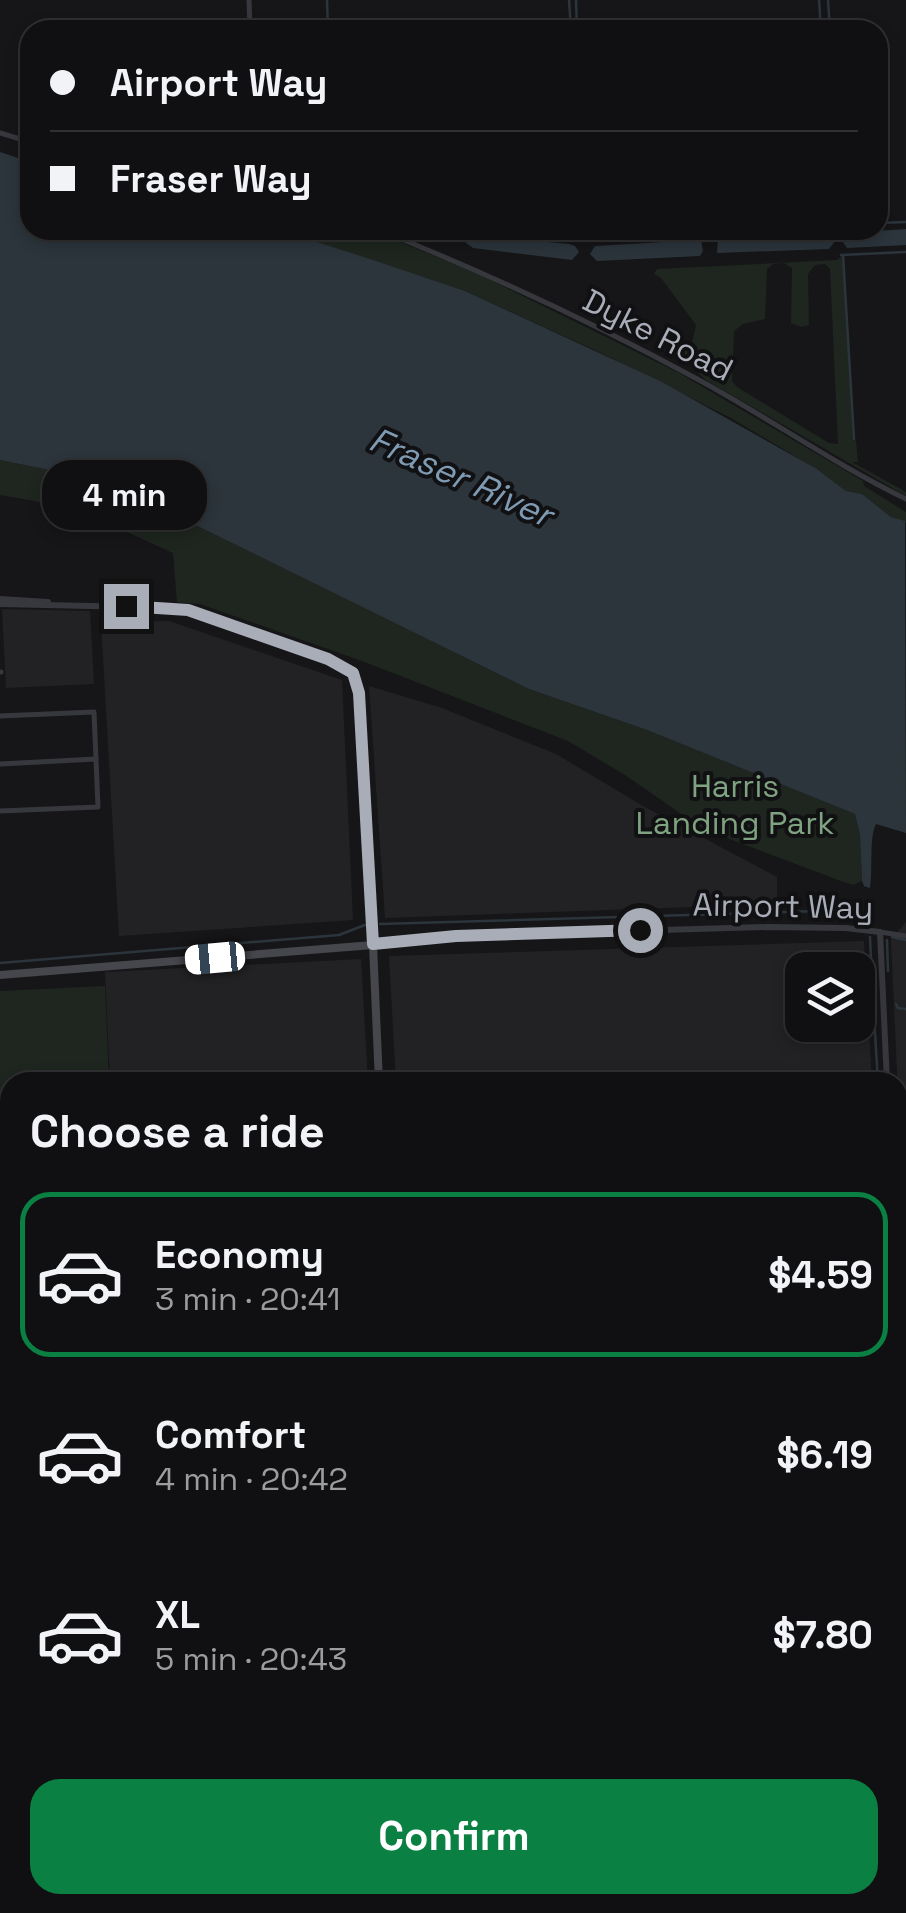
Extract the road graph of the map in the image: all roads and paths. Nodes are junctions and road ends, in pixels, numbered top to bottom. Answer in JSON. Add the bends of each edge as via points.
{"nodes":[{"id":1,"x":405,"y":240,"type":"edge"},
{"id":2,"x":906,"y":498,"type":"edge"},
{"id":3,"x":0,"y":602,"type":"edge"},
{"id":4,"x":0,"y":716,"type":"edge"},
{"id":5,"x":96,"y":759,"type":"junction"},
{"id":6,"x":0,"y":764,"type":"edge"},
{"id":7,"x":0,"y":811,"type":"edge"},
{"id":8,"x":880,"y":932,"type":"junction"},
{"id":9,"x":906,"y":936,"type":"edge"},
{"id":10,"x":373,"y":944,"type":"junction"},
{"id":11,"x":0,"y":975,"type":"edge"},
{"id":12,"x":379,"y":1072,"type":"edge"},
{"id":13,"x":887,"y":1072,"type":"edge"}],
"edges":[{"from":1,"to":2,"type":"street","name":"Dyke Road","via":[[622,340]]},
{"from":3,"to":10,"type":"street","via":[[188,610],[346,666],[355,676],[362,726]]},
{"from":4,"to":5,"type":"street","via":[[94,712]]},
{"from":5,"to":6,"type":"street"},
{"from":5,"to":7,"type":"street","via":[[98,807]]},
{"from":8,"to":9,"type":"street","name":"Airport Way"},
{"from":8,"to":10,"type":"street","name":"Airport Way","via":[[767,927]]},
{"from":8,"to":13,"type":"street"},
{"from":10,"to":11,"type":"main road","name":"Airport Way"},
{"from":10,"to":12,"type":"main road"}]}
